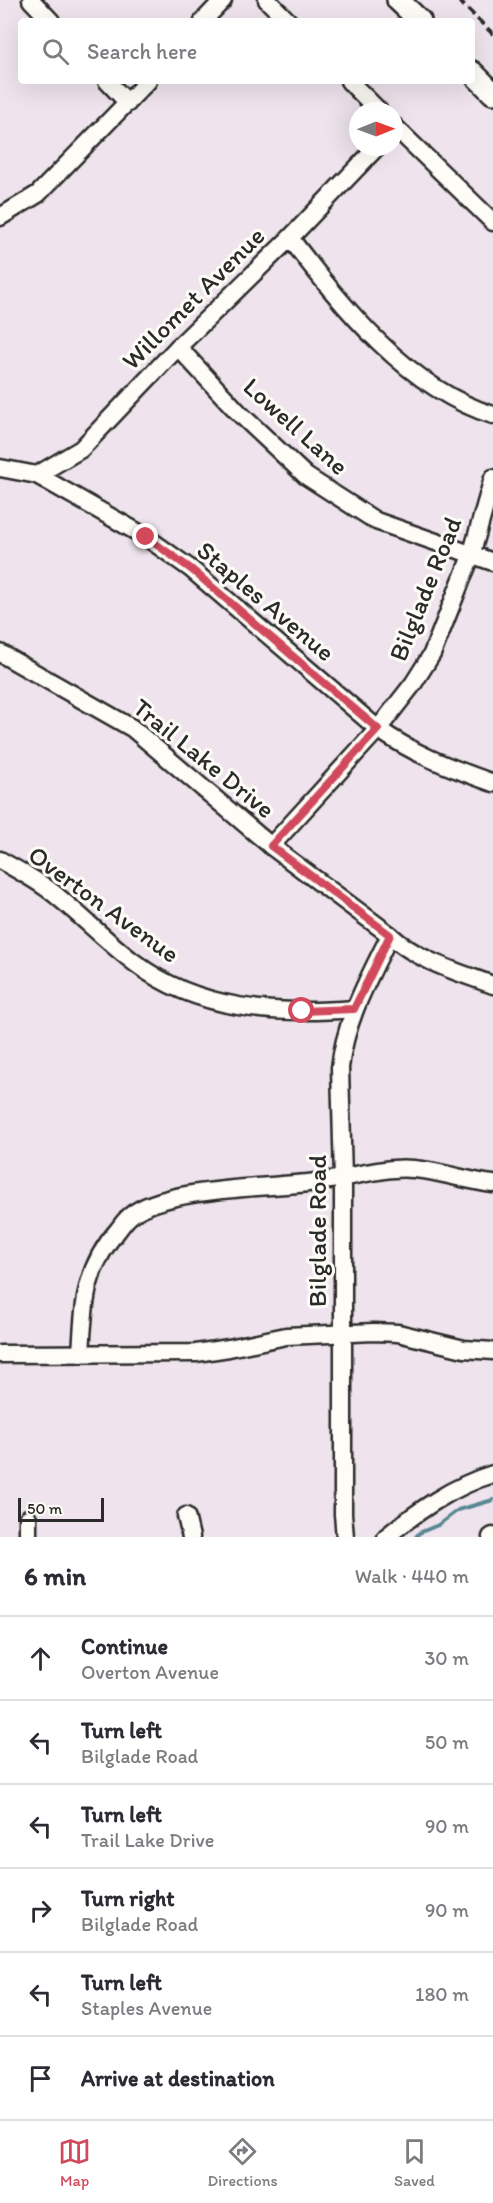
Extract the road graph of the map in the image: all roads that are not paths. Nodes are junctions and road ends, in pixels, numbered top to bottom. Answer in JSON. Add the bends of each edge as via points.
{"nodes":[{"id":1,"x":31,"y":0,"type":"edge"},
{"id":2,"x":222,"y":0,"type":"edge"},
{"id":3,"x":267,"y":0,"type":"edge"},
{"id":4,"x":398,"y":0,"type":"edge"},
{"id":5,"x":48,"y":18,"type":"edge"},
{"id":6,"x":206,"y":18,"type":"edge"},
{"id":7,"x":285,"y":18,"type":"edge"},
{"id":8,"x":417,"y":18,"type":"edge"},
{"id":9,"x":475,"y":75,"type":"edge"},
{"id":10,"x":110,"y":84,"type":"edge"},
{"id":11,"x":145,"y":84,"type":"edge"},
{"id":12,"x":352,"y":84,"type":"edge"},
{"id":13,"x":493,"y":93,"type":"edge"},
{"id":14,"x":370,"y":102,"type":"edge"},
{"id":15,"x":128,"y":104,"type":"junction"},
{"id":16,"x":403,"y":136,"type":"edge"},
{"id":17,"x":368,"y":156,"type":"edge"},
{"id":18,"x":0,"y":217,"type":"edge"},
{"id":19,"x":493,"y":222,"type":"edge"},
{"id":20,"x":290,"y":238,"type":"junction"},
{"id":21,"x":178,"y":347,"type":"junction"},
{"id":22,"x":493,"y":415,"type":"edge"},
{"id":23,"x":0,"y":468,"type":"edge"},
{"id":24,"x":37,"y":475,"type":"junction"},
{"id":25,"x":493,"y":477,"type":"edge"},
{"id":26,"x":471,"y":556,"type":"junction"},
{"id":27,"x":493,"y":562,"type":"edge"},
{"id":28,"x":0,"y":653,"type":"edge"},
{"id":29,"x":378,"y":729,"type":"junction"},
{"id":30,"x":493,"y":783,"type":"edge"},
{"id":31,"x":271,"y":846,"type":"junction"},
{"id":32,"x":0,"y":860,"type":"edge"},
{"id":33,"x":390,"y":935,"type":"junction"},
{"id":34,"x":493,"y":986,"type":"edge"},
{"id":35,"x":354,"y":1009,"type":"junction"},
{"id":36,"x":342,"y":1179,"type":"junction"},
{"id":37,"x":493,"y":1184,"type":"edge"},
{"id":38,"x":343,"y":1332,"type":"junction"},
{"id":39,"x":493,"y":1351,"type":"edge"},
{"id":40,"x":0,"y":1354,"type":"edge"},
{"id":41,"x":81,"y":1354,"type":"junction"},
{"id":42,"x":493,"y":1474,"type":"edge"},
{"id":43,"x":186,"y":1516,"type":"dead end"},
{"id":44,"x":27,"y":1518,"type":"dead end"},
{"id":45,"x":28,"y":1537,"type":"edge"},
{"id":46,"x":191,"y":1537,"type":"edge"},
{"id":47,"x":345,"y":1537,"type":"edge"},
{"id":48,"x":386,"y":1537,"type":"edge"}],
"edges":[{"from":1,"to":5,"type":"street"},
{"from":2,"to":6,"type":"street"},
{"from":3,"to":7,"type":"street"},
{"from":4,"to":8,"type":"main road"},
{"from":9,"to":13,"type":"main road"},
{"from":10,"to":15,"type":"street"},
{"from":11,"to":15,"type":"street"},
{"from":12,"to":14,"type":"street"},
{"from":15,"to":18,"type":"street","via":[[38,194]]},
{"from":16,"to":19,"type":"street"},
{"from":17,"to":20,"type":"street","name":"Willomet Avenue"},
{"from":20,"to":21,"type":"street","name":"Willomet Avenue"},
{"from":20,"to":22,"type":"street","via":[[331,292],[392,354],[434,387]]},
{"from":21,"to":24,"type":"street","name":"Willomet Avenue","via":[[81,449]]},
{"from":21,"to":26,"type":"street","name":"Lowell Lane","via":[[306,476],[376,521]]},
{"from":23,"to":24,"type":"street","name":"Staples Avenue"},
{"from":24,"to":29,"type":"street","name":"Staples Avenue","via":[[146,537],[191,569]]},
{"from":25,"to":26,"type":"street","name":"Bilglade Road"},
{"from":26,"to":27,"type":"street","name":"Lowell Lane"},
{"from":26,"to":29,"type":"street","name":"Bilglade Road","via":[[432,654]]},
{"from":28,"to":31,"type":"street","name":"Trail Lake Drive","via":[[132,728]]},
{"from":29,"to":30,"type":"street","name":"Staples Avenue","via":[[435,762]]},
{"from":29,"to":31,"type":"street","name":"Bilglade Road"},
{"from":31,"to":33,"type":"street","name":"Trail Lake Drive"},
{"from":32,"to":35,"type":"street","name":"Overton Avenue","via":[[56,895],[135,963],[202,998],[258,1010]]},
{"from":33,"to":34,"type":"street","name":"Trail Lake Drive","via":[[405,948]]},
{"from":33,"to":35,"type":"street","name":"Bilglade Road"},
{"from":35,"to":36,"type":"street","name":"Bilglade Road","via":[[340,1068]]},
{"from":36,"to":37,"type":"street","via":[[394,1169]]},
{"from":36,"to":38,"type":"street","name":"Bilglade Road"},
{"from":36,"to":41,"type":"street","via":[[192,1194],[148,1205],[130,1216],[95,1263],[83,1308]]},
{"from":38,"to":39,"type":"street","via":[[398,1333],[448,1347]]},
{"from":38,"to":41,"type":"street","via":[[286,1336],[196,1353]]},
{"from":38,"to":47,"type":"street","name":"Bilglade Road"},
{"from":40,"to":41,"type":"street"},
{"from":42,"to":48,"type":"street","via":[[435,1501]]},
{"from":43,"to":46,"type":"street"},
{"from":44,"to":45,"type":"street"}]}
